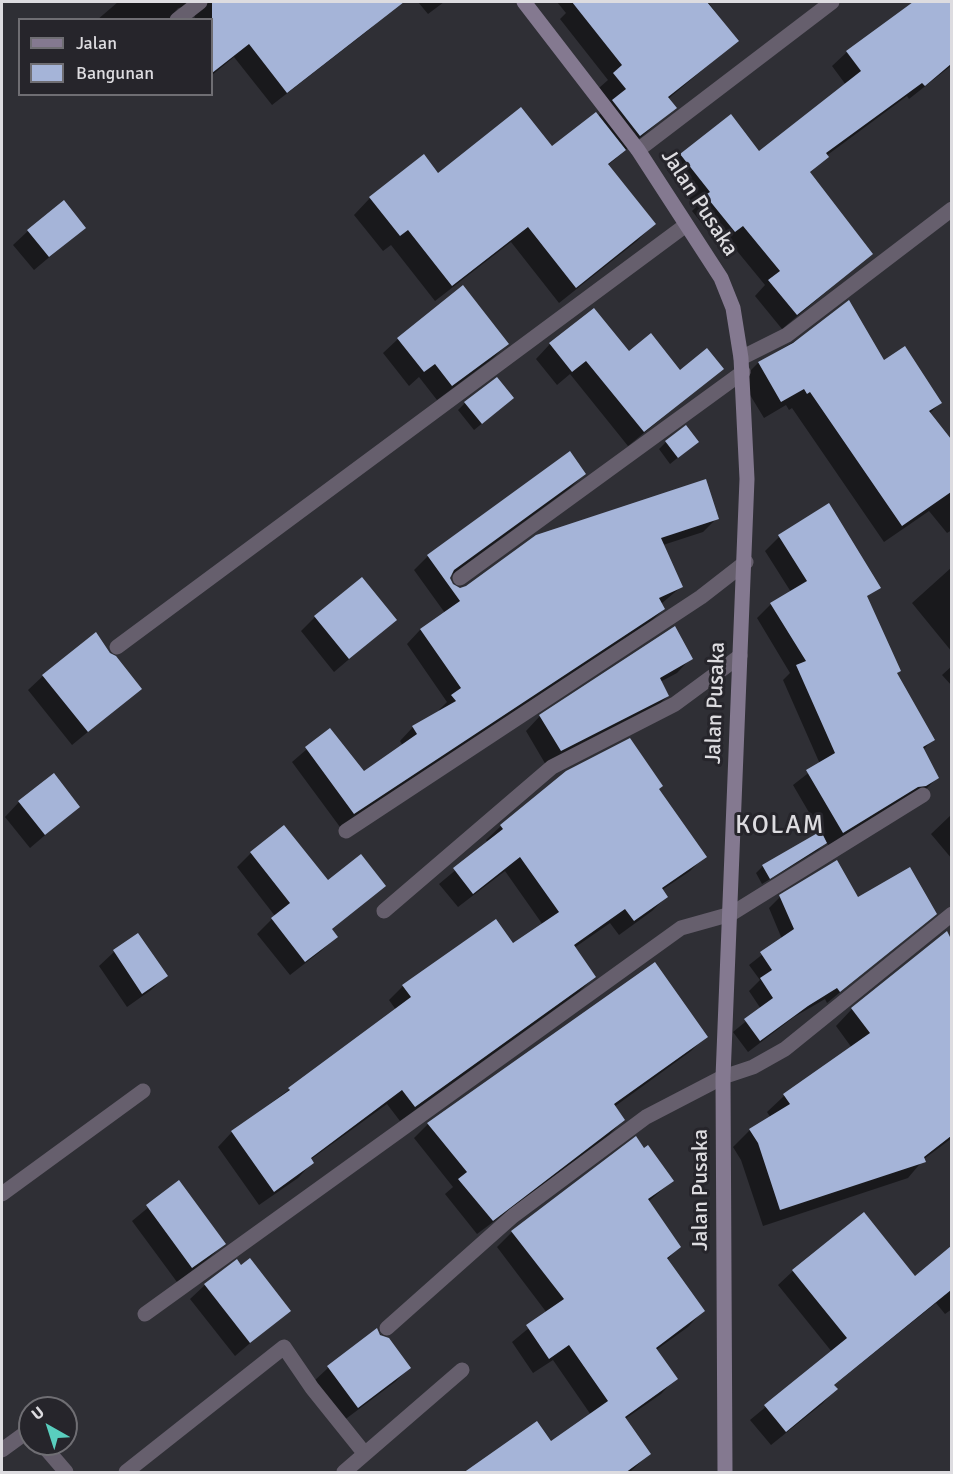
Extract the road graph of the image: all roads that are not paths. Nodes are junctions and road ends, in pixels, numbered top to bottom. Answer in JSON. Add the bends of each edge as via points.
{"nodes":[{"id":1,"x":200,"y":2,"type":"edge"},
{"id":2,"x":524,"y":2,"type":"edge"},
{"id":3,"x":832,"y":2,"type":"edge"},
{"id":4,"x":180,"y":18,"type":"edge"},
{"id":5,"x":638,"y":150,"type":"junction"},
{"id":6,"x":951,"y":209,"type":"edge"},
{"id":7,"x":686,"y":225,"type":"junction"},
{"id":8,"x":742,"y":365,"type":"junction"},
{"id":9,"x":746,"y":562,"type":"junction"},
{"id":10,"x":460,"y":578,"type":"dead end"},
{"id":11,"x":117,"y":647,"type":"dead end"},
{"id":12,"x":740,"y":656,"type":"junction"},
{"id":13,"x":923,"y":795,"type":"dead end"},
{"id":14,"x":346,"y":831,"type":"dead end"},
{"id":15,"x":384,"y":911,"type":"dead end"},
{"id":16,"x":731,"y":914,"type":"junction"},
{"id":17,"x":951,"y":914,"type":"edge"},
{"id":18,"x":723,"y":1077,"type":"junction"},
{"id":19,"x":143,"y":1092,"type":"dead end"},
{"id":20,"x":2,"y":1194,"type":"edge"},
{"id":21,"x":145,"y":1314,"type":"dead end"},
{"id":22,"x":387,"y":1328,"type":"dead end"},
{"id":23,"x":462,"y":1370,"type":"dead end"},
{"id":24,"x":18,"y":1438,"type":"edge"},
{"id":25,"x":2,"y":1450,"type":"edge"},
{"id":26,"x":365,"y":1455,"type":"junction"},
{"id":27,"x":52,"y":1456,"type":"edge"},
{"id":28,"x":66,"y":1473,"type":"edge"},
{"id":29,"x":126,"y":1473,"type":"edge"},
{"id":30,"x":344,"y":1473,"type":"edge"},
{"id":31,"x":725,"y":1473,"type":"edge"}],
"edges":[{"from":1,"to":4,"type":"street"},
{"from":2,"to":5,"type":"street","name":"Jalan Pusaka"},
{"from":3,"to":5,"type":"street"},
{"from":5,"to":7,"type":"street","name":"Jalan Pusaka"},
{"from":6,"to":8,"type":"street","via":[[788,335]]},
{"from":7,"to":8,"type":"street","name":"Jalan Pusaka","via":[[721,278],[732,308]]},
{"from":7,"to":11,"type":"street"},
{"from":8,"to":9,"type":"street","name":"Jalan Pusaka"},
{"from":8,"to":10,"type":"street"},
{"from":9,"to":12,"type":"street","name":"Jalan Pusaka"},
{"from":9,"to":14,"type":"street","via":[[701,597]]},
{"from":12,"to":15,"type":"street","via":[[675,704],[552,767]]},
{"from":12,"to":16,"type":"street","name":"Jalan Pusaka"},
{"from":13,"to":16,"type":"street"},
{"from":16,"to":18,"type":"street","name":"Jalan Pusaka"},
{"from":16,"to":21,"type":"street","via":[[681,928]]},
{"from":17,"to":18,"type":"street","via":[[785,1049],[753,1067]]},
{"from":18,"to":22,"type":"street","via":[[646,1117],[523,1209]]},
{"from":18,"to":31,"type":"street","name":"Jalan Pusaka"},
{"from":19,"to":20,"type":"street"},
{"from":23,"to":26,"type":"street"},
{"from":24,"to":25,"type":"street"},
{"from":26,"to":29,"type":"street","via":[[284,1347]]},
{"from":26,"to":30,"type":"street"},
{"from":27,"to":28,"type":"street"}]}
